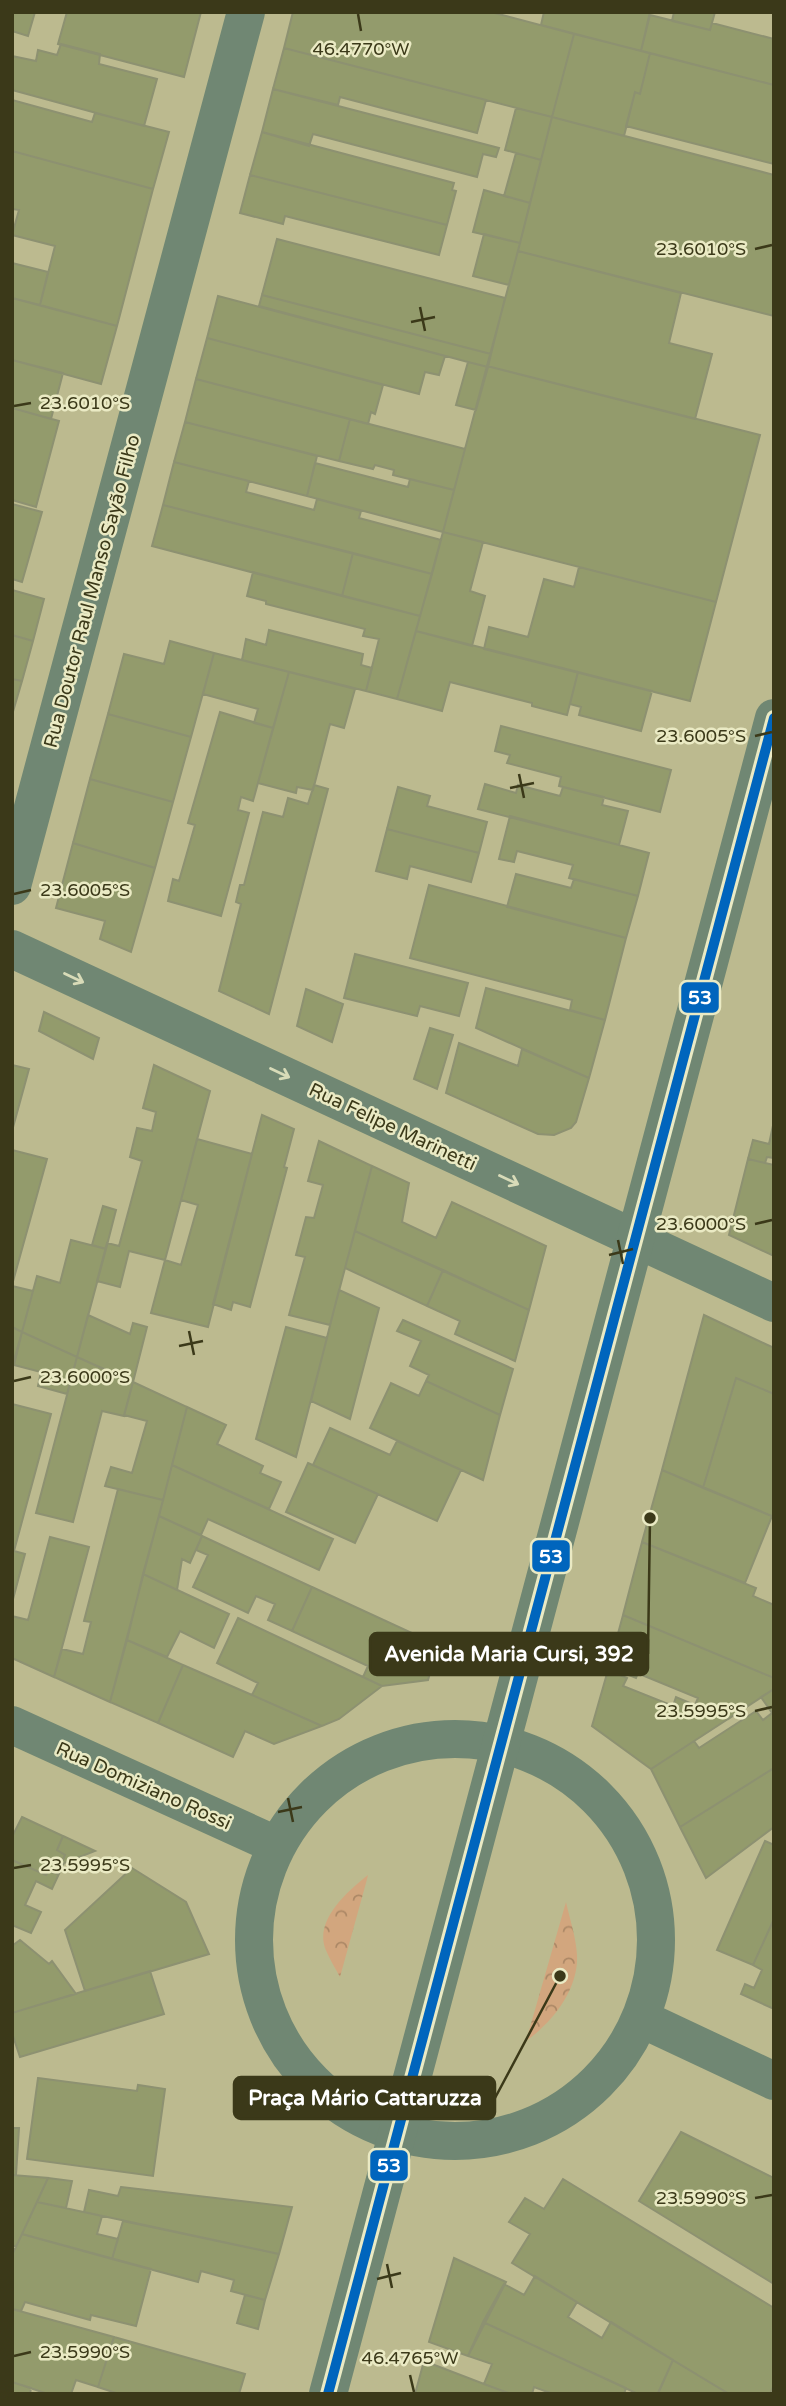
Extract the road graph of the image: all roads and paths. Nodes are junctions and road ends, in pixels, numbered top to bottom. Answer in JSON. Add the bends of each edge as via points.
{"nodes":[{"id":1,"x":246,"y":12,"type":"edge"},
{"id":2,"x":774,"y":718,"type":"edge"},
{"id":3,"x":12,"y":886,"type":"edge"},
{"id":4,"x":12,"y":949,"type":"edge"},
{"id":5,"x":635,"y":1238,"type":"junction"},
{"id":6,"x":774,"y":1303,"type":"edge"},
{"id":7,"x":12,"y":1725,"type":"edge"},
{"id":8,"x":503,"y":1743,"type":"junction"},
{"id":9,"x":276,"y":1845,"type":"junction"},
{"id":10,"x":642,"y":2019,"type":"junction"},
{"id":11,"x":774,"y":2081,"type":"edge"},
{"id":12,"x":398,"y":2133,"type":"junction"},
{"id":13,"x":328,"y":2394,"type":"edge"}],
"edges":[{"from":1,"to":3,"type":"street","name":"Rua Doutor Raul Manso Sayão Filho"},
{"from":2,"to":5,"type":"street"},
{"from":4,"to":5,"type":"street","name":"Rua Felipe Marinetti","one_way":true},
{"from":5,"to":6,"type":"street","name":"Rua Felipe Marinetti"},
{"from":5,"to":8,"type":"street"},
{"from":7,"to":9,"type":"street","name":"Rua Domiziano Rossi"},
{"from":8,"to":9,"type":"street","via":[[436,1739],[372,1755],[317,1792]]},
{"from":8,"to":10,"type":"street","via":[[567,1770],[618,1818],[649,1881],[658,1950]]},
{"from":8,"to":12,"type":"street"},
{"from":9,"to":12,"type":"street","via":[[257,1901],[254,1961],[269,2018],[300,2069],[344,2108]]},
{"from":10,"to":11,"type":"street"},
{"from":10,"to":12,"type":"street","via":[[611,2068],[567,2108],[514,2133],[457,2141]]},
{"from":12,"to":13,"type":"street"}]}
